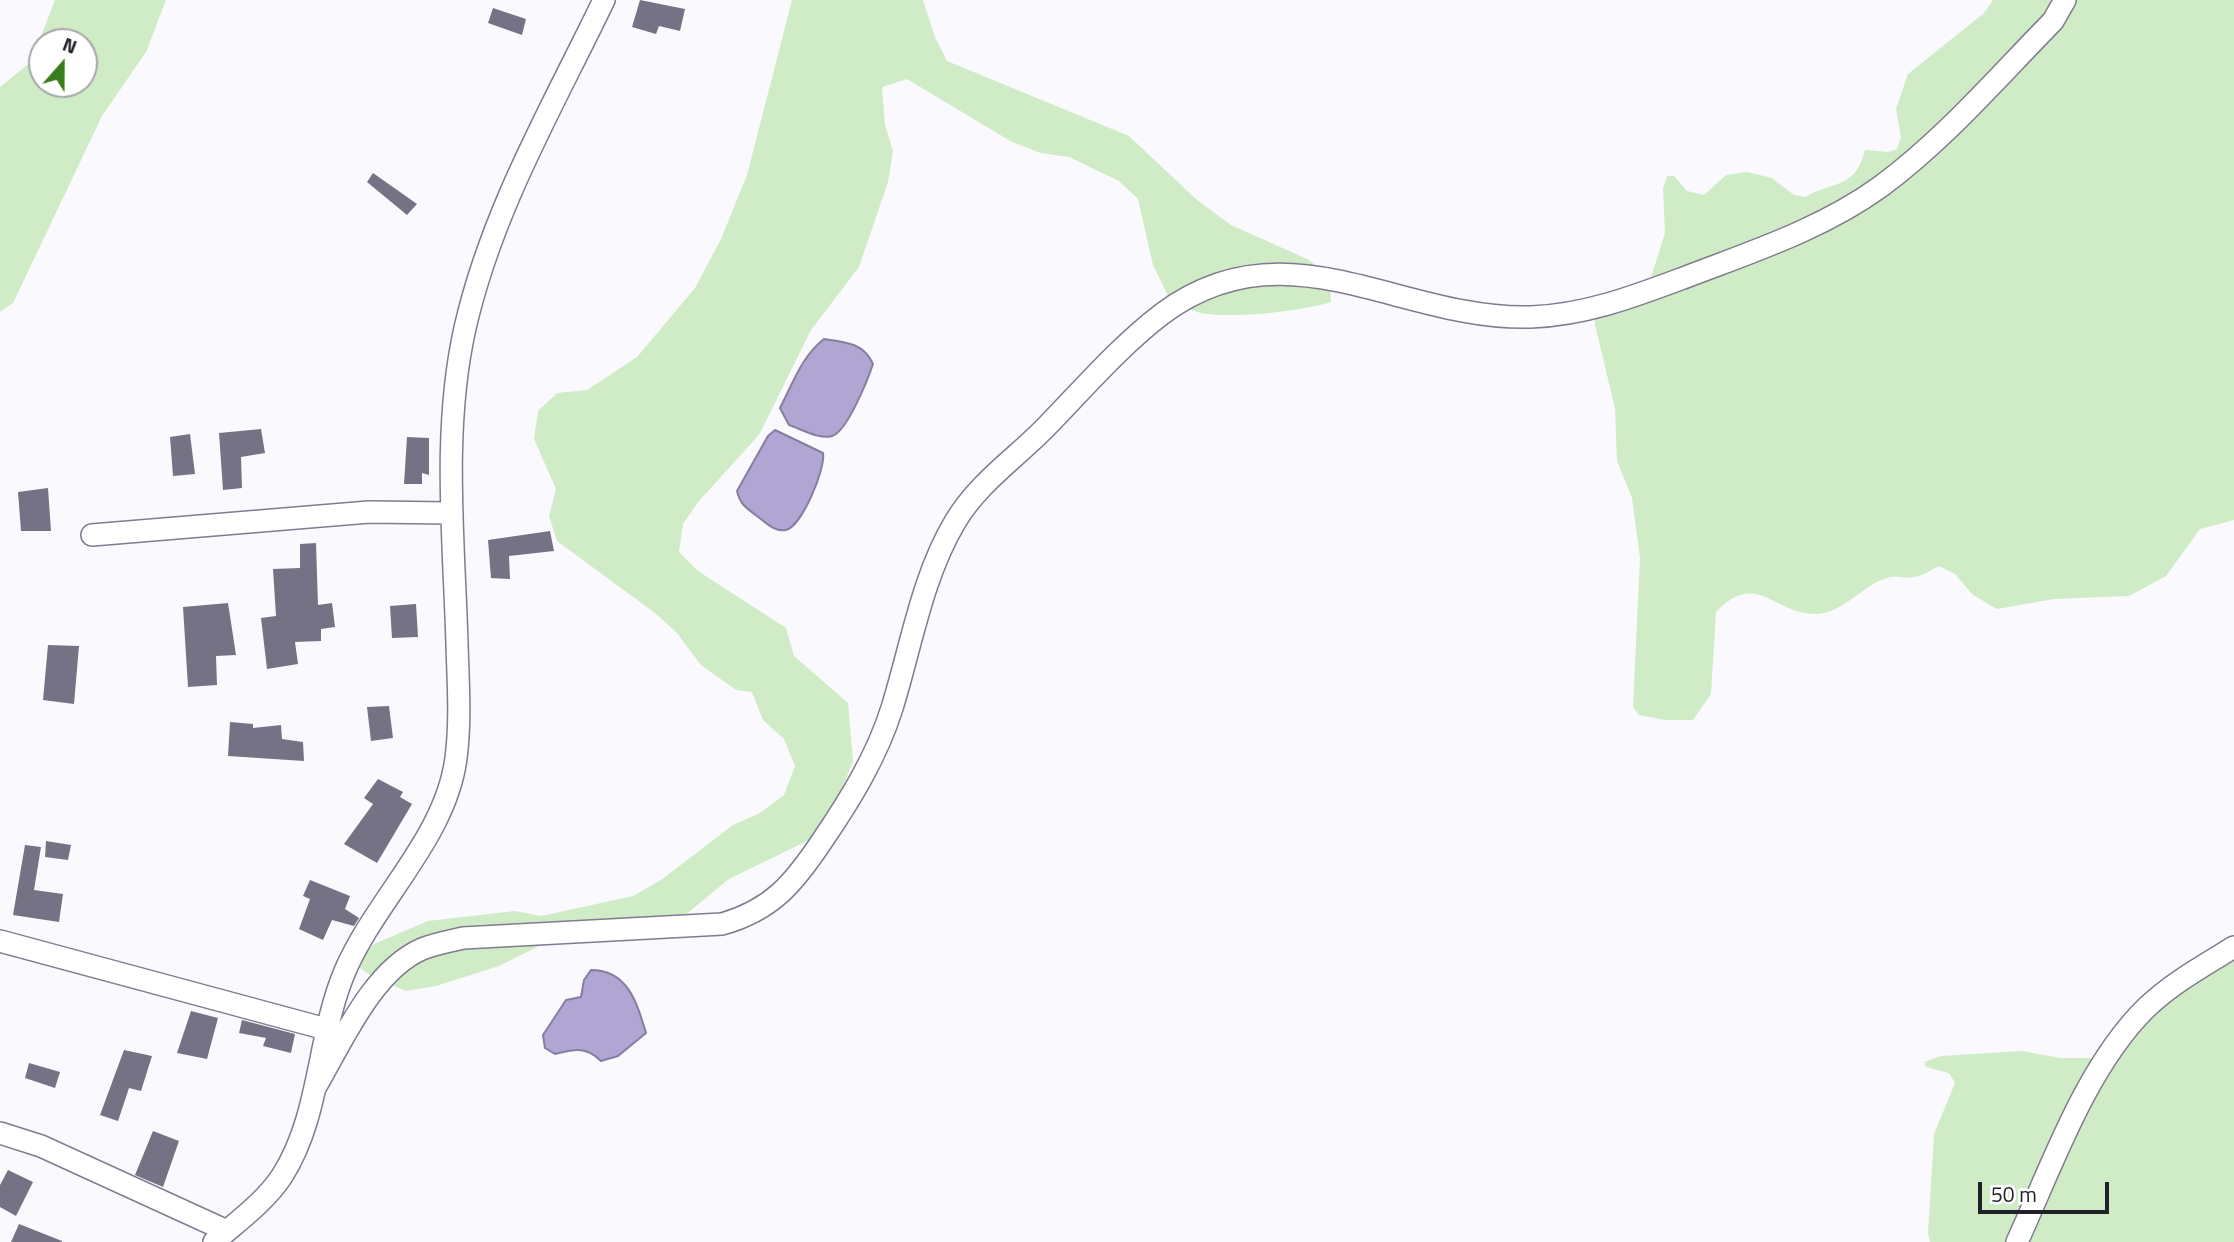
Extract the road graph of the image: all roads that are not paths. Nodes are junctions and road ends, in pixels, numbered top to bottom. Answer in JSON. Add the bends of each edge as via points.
{"nodes":[{"id":1,"x":604,"y":0,"type":"edge"},
{"id":2,"x":2065,"y":0,"type":"edge"},
{"id":3,"x":451,"y":513,"type":"junction"},
{"id":4,"x":92,"y":536,"type":"dead end"},
{"id":5,"x":0,"y":941,"type":"edge"},
{"id":6,"x":2234,"y":947,"type":"edge"},
{"id":7,"x":326,"y":1029,"type":"junction"},
{"id":8,"x":316,"y":1088,"type":"junction"},
{"id":9,"x":0,"y":1133,"type":"edge"},
{"id":10,"x":221,"y":1236,"type":"edge"},
{"id":11,"x":2017,"y":1242,"type":"edge"}],
"edges":[{"from":1,"to":3,"type":"street","via":[[511,188],[486,254],[456,377]]},
{"from":2,"to":8,"type":"street","via":[[2053,21],[1935,142],[1878,189],[1822,222],[1621,301],[1581,312],[1494,317],[1329,278],[1281,274],[1243,275],[1193,293],[1159,316],[1077,393],[977,491],[955,522],[927,589],[891,712],[866,771],[810,859],[778,898],[748,917],[722,925],[463,938],[422,949],[396,964],[376,985]]},
{"from":3,"to":4,"type":"street","via":[[369,512]]},
{"from":3,"to":7,"type":"street","via":[[458,695],[452,780],[427,839],[369,922]]},
{"from":5,"to":7,"type":"street"},
{"from":6,"to":11,"type":"street","via":[[2185,976],[2146,1008],[2114,1045],[2072,1122]]},
{"from":7,"to":8,"type":"street"},
{"from":8,"to":10,"type":"street","via":[[281,1179]]},
{"from":9,"to":10,"type":"street","via":[[41,1146]]}]}
